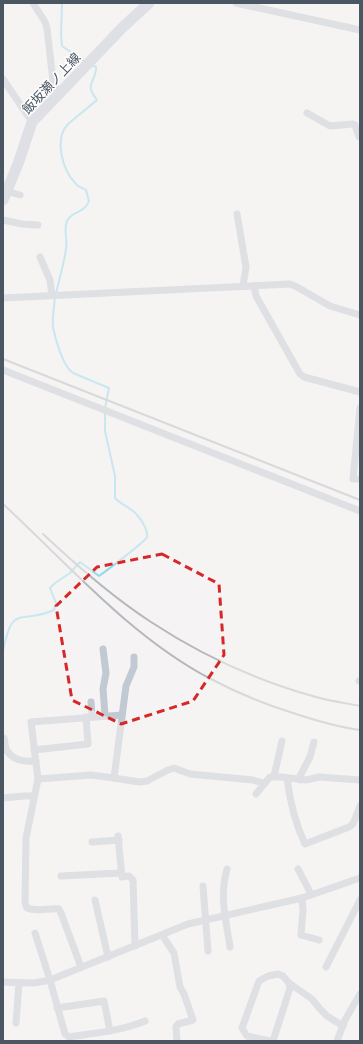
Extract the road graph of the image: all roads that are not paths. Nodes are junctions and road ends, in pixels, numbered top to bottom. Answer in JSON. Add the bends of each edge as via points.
{"nodes":[{"id":1,"x":33,"y":3,"type":"edge"},
{"id":2,"x":149,"y":3,"type":"edge"},
{"id":3,"x":236,"y":3,"type":"edge"},
{"id":4,"x":360,"y":30,"type":"edge"},
{"id":5,"x":3,"y":79,"type":"edge"},
{"id":6,"x":59,"y":94,"type":"junction"},
{"id":7,"x":307,"y":113,"type":"dead end"},
{"id":8,"x":32,"y":122,"type":"junction"},
{"id":9,"x":360,"y":137,"type":"edge"},
{"id":10,"x":20,"y":195,"type":"dead end"},
{"id":11,"x":4,"y":196,"type":"edge"},
{"id":12,"x":237,"y":214,"type":"dead end"},
{"id":13,"x":3,"y":220,"type":"edge"},
{"id":14,"x":38,"y":225,"type":"dead end"},
{"id":15,"x":40,"y":257,"type":"dead end"},
{"id":16,"x":243,"y":286,"type":"junction"},
{"id":17,"x":254,"y":286,"type":"junction"},
{"id":18,"x":52,"y":295,"type":"junction"},
{"id":19,"x":3,"y":298,"type":"edge"},
{"id":20,"x":360,"y":315,"type":"edge"},
{"id":21,"x":3,"y":370,"type":"edge"},
{"id":22,"x":360,"y":392,"type":"edge"},
{"id":23,"x":360,"y":408,"type":"edge"},
{"id":24,"x":360,"y":480,"type":"edge"},
{"id":25,"x":360,"y":511,"type":"edge"},
{"id":26,"x":103,"y":649,"type":"dead end"},
{"id":27,"x":134,"y":657,"type":"dead end"},
{"id":28,"x":91,"y":702,"type":"dead end"},
{"id":29,"x":105,"y":715,"type":"junction"},
{"id":30,"x":122,"y":715,"type":"junction"},
{"id":31,"x":89,"y":717,"type":"junction"},
{"id":32,"x":4,"y":738,"type":"dead end"},
{"id":33,"x":282,"y":741,"type":"dead end"},
{"id":34,"x":314,"y":742,"type":"dead end"},
{"id":35,"x":34,"y":750,"type":"junction"},
{"id":36,"x":36,"y":761,"type":"junction"},
{"id":37,"x":274,"y":776,"type":"junction"},
{"id":38,"x":114,"y":778,"type":"junction"},
{"id":39,"x":287,"y":778,"type":"junction"},
{"id":40,"x":38,"y":779,"type":"junction"},
{"id":41,"x":300,"y":780,"type":"junction"},
{"id":42,"x":360,"y":780,"type":"edge"},
{"id":43,"x":263,"y":783,"type":"junction"},
{"id":44,"x":256,"y":794,"type":"dead end"},
{"id":45,"x":34,"y":796,"type":"junction"},
{"id":46,"x":3,"y":798,"type":"edge"},
{"id":47,"x":360,"y":806,"type":"edge"},
{"id":48,"x":92,"y":842,"type":"dead end"},
{"id":49,"x":227,"y":869,"type":"dead end"},
{"id":50,"x":298,"y":869,"type":"dead end"},
{"id":51,"x":121,"y":873,"type":"junction"},
{"id":52,"x":61,"y":876,"type":"dead end"},
{"id":53,"x":360,"y":878,"type":"edge"},
{"id":54,"x":203,"y":886,"type":"dead end"},
{"id":55,"x":311,"y":894,"type":"junction"},
{"id":56,"x":302,"y":898,"type":"junction"},
{"id":57,"x":95,"y":900,"type":"dead end"},
{"id":58,"x":360,"y":900,"type":"edge"},
{"id":59,"x":224,"y":916,"type":"junction"},
{"id":60,"x":206,"y":920,"type":"junction"},
{"id":61,"x":34,"y":933,"type":"dead end"},
{"id":62,"x":162,"y":935,"type":"junction"},
{"id":63,"x":319,"y":940,"type":"dead end"},
{"id":64,"x":135,"y":946,"type":"junction"},
{"id":65,"x":230,"y":947,"type":"dead end"},
{"id":66,"x":208,"y":950,"type":"dead end"},
{"id":67,"x":108,"y":957,"type":"junction"},
{"id":68,"x":81,"y":967,"type":"junction"},
{"id":69,"x":326,"y":967,"type":"dead end"},
{"id":70,"x":50,"y":980,"type":"junction"},
{"id":71,"x":3,"y":982,"type":"edge"},
{"id":72,"x":18,"y":983,"type":"junction"},
{"id":73,"x":289,"y":983,"type":"junction"},
{"id":74,"x":360,"y":994,"type":"edge"},
{"id":75,"x":58,"y":1008,"type":"junction"},
{"id":76,"x":145,"y":1021,"type":"dead end"},
{"id":77,"x":16,"y":1023,"type":"dead end"},
{"id":78,"x":343,"y":1026,"type":"junction"},
{"id":79,"x":110,"y":1031,"type":"junction"},
{"id":80,"x":177,"y":1041,"type":"edge"},
{"id":81,"x":271,"y":1041,"type":"edge"},
{"id":82,"x":337,"y":1041,"type":"edge"}],
"edges":[{"from":1,"to":6,"type":"street","via":[[46,28],[53,81]]},
{"from":2,"to":6,"type":"main road","name":"飯坂瀬ノ上線"},
{"from":3,"to":4,"type":"street"},
{"from":5,"to":8,"type":"street"},
{"from":6,"to":8,"type":"main road","name":"飯坂瀬ノ上線"},
{"from":7,"to":9,"type":"street","via":[[330,126],[353,124]]},
{"from":8,"to":11,"type":"main road","name":"飯坂瀬ノ上線"},
{"from":10,"to":11,"type":"street"},
{"from":12,"to":16,"type":"street","via":[[246,267]]},
{"from":13,"to":14,"type":"street"},
{"from":15,"to":18,"type":"street","via":[[50,280]]},
{"from":16,"to":17,"type":"street"},
{"from":16,"to":18,"type":"street"},
{"from":17,"to":20,"type":"street","via":[[290,284],[330,306]]},
{"from":17,"to":22,"type":"street","via":[[256,296],[297,371],[304,377]]},
{"from":18,"to":19,"type":"street"},
{"from":21,"to":25,"type":"street"},
{"from":23,"to":24,"type":"street","via":[[353,479]]},
{"from":26,"to":29,"type":"street","via":[[106,673],[103,689]]},
{"from":27,"to":30,"type":"street","via":[[134,667],[126,682]]},
{"from":28,"to":31,"type":"street"},
{"from":29,"to":30,"type":"street"},
{"from":29,"to":31,"type":"street"},
{"from":30,"to":38,"type":"street"},
{"from":31,"to":35,"type":"street","via":[[88,744]]},
{"from":31,"to":35,"type":"street","via":[[31,722]]},
{"from":32,"to":36,"type":"street","via":[[6,750],[12,756],[20,760]]},
{"from":33,"to":37,"type":"street"},
{"from":34,"to":41,"type":"street"},
{"from":35,"to":36,"type":"street"},
{"from":36,"to":40,"type":"street"},
{"from":37,"to":39,"type":"street"},
{"from":37,"to":43,"type":"street"},
{"from":38,"to":40,"type":"street","via":[[91,775]]},
{"from":38,"to":43,"type":"street","via":[[147,782],[174,768],[190,774]]},
{"from":39,"to":41,"type":"street"},
{"from":39,"to":47,"type":"street","via":[[293,812],[305,844],[352,824]]},
{"from":40,"to":45,"type":"street"},
{"from":41,"to":42,"type":"street","via":[[319,777]]},
{"from":43,"to":44,"type":"street"},
{"from":45,"to":46,"type":"street"},
{"from":45,"to":68,"type":"street","via":[[26,838],[25,903],[31,910],[52,908],[61,913]]},
{"from":48,"to":51,"type":"street","via":[[119,838]]},
{"from":49,"to":59,"type":"street","via":[[223,882]]},
{"from":50,"to":55,"type":"street"},
{"from":51,"to":52,"type":"street"},
{"from":51,"to":64,"type":"street","via":[[122,876],[129,876],[133,880]]},
{"from":53,"to":55,"type":"street"},
{"from":54,"to":60,"type":"street"},
{"from":55,"to":56,"type":"street"},
{"from":56,"to":59,"type":"street"},
{"from":56,"to":63,"type":"street","via":[[301,935]]},
{"from":57,"to":67,"type":"street"},
{"from":58,"to":69,"type":"street"},
{"from":59,"to":60,"type":"street"},
{"from":59,"to":65,"type":"street"},
{"from":60,"to":62,"type":"street","via":[[188,924]]},
{"from":60,"to":66,"type":"street"},
{"from":61,"to":70,"type":"street"},
{"from":62,"to":64,"type":"street"},
{"from":62,"to":80,"type":"street","via":[[174,953],[180,986],[192,1020],[178,1024]]},
{"from":64,"to":67,"type":"street"},
{"from":67,"to":68,"type":"street"},
{"from":68,"to":70,"type":"street"},
{"from":70,"to":72,"type":"street"},
{"from":70,"to":75,"type":"street"},
{"from":71,"to":72,"type":"street"},
{"from":72,"to":77,"type":"street"},
{"from":73,"to":78,"type":"street","via":[[312,999],[327,1016]]},
{"from":73,"to":81,"type":"street","via":[[290,988]]},
{"from":73,"to":81,"type":"street","via":[[278,974],[259,981],[242,1028],[247,1036]]},
{"from":74,"to":78,"type":"street"},
{"from":75,"to":79,"type":"street","via":[[64,1034],[69,1037]]},
{"from":75,"to":79,"type":"street","via":[[104,1001]]},
{"from":76,"to":79,"type":"street"},
{"from":78,"to":82,"type":"street"}]}
